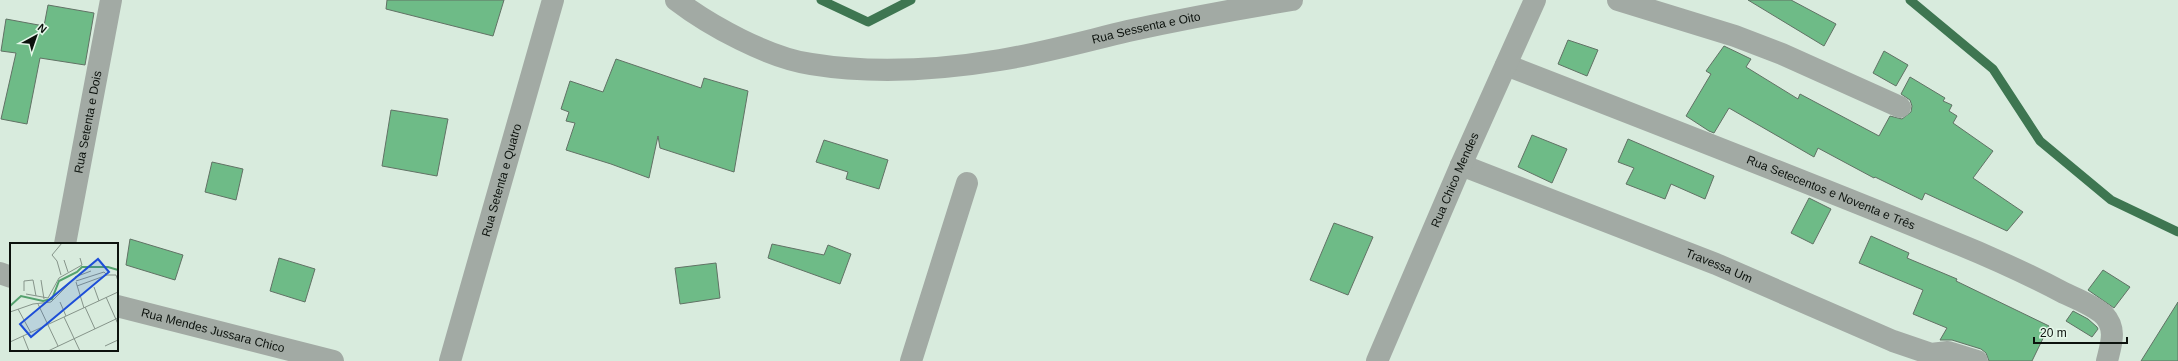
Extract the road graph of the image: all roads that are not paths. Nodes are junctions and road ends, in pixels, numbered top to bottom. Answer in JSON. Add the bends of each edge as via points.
{"nodes":[{"id":1,"x":111,"y":0,"type":"edge"},
{"id":2,"x":553,"y":0,"type":"edge"},
{"id":3,"x":1292,"y":0,"type":"edge"},
{"id":4,"x":1535,"y":0,"type":"edge"},
{"id":5,"x":1618,"y":0,"type":"edge"},
{"id":6,"x":689,"y":4,"type":"edge"},
{"id":7,"x":1506,"y":65,"type":"junction"},
{"id":8,"x":1900,"y":107,"type":"dead end"},
{"id":9,"x":1461,"y":165,"type":"junction"},
{"id":10,"x":967,"y":183,"type":"dead end"},
{"id":11,"x":65,"y":243,"type":"edge"},
{"id":12,"x":0,"y":273,"type":"edge"},
{"id":13,"x":10,"y":276,"type":"edge"},
{"id":14,"x":118,"y":306,"type":"edge"},
{"id":15,"x":333,"y":361,"type":"edge"},
{"id":16,"x":450,"y":361,"type":"edge"},
{"id":17,"x":911,"y":361,"type":"edge"},
{"id":18,"x":1377,"y":361,"type":"edge"},
{"id":19,"x":1977,"y":361,"type":"edge"},
{"id":20,"x":2107,"y":361,"type":"edge"}],
"edges":[{"from":1,"to":11,"type":"street","name":"Rua Setenta e Dois"},
{"from":2,"to":16,"type":"street","name":"Rua Setenta e Quatro"},
{"from":3,"to":6,"type":"street","name":"Rua Sessenta e Oito","via":[[1205,14],[1000,60],[930,68],[873,69],[810,64],[755,47]]},
{"from":4,"to":7,"type":"street","name":"Rua Chico Mendes"},
{"from":5,"to":8,"type":"street","via":[[1735,36],[1782,54]]},
{"from":7,"to":9,"type":"street","name":"Rua Chico Mendes"},
{"from":7,"to":20,"type":"street","name":"Rua Setecentos e Noventa e Três","via":[[1837,194],[1991,258],[2095,308],[2104,316],[2113,334]]},
{"from":9,"to":18,"type":"street","name":"Rua Chico Mendes"},
{"from":9,"to":19,"type":"street","name":"Travessa Um","via":[[1716,264],[1893,341],[1931,354],[1948,352]]},
{"from":10,"to":17,"type":"street"},
{"from":12,"to":13,"type":"street"},
{"from":14,"to":15,"type":"street","name":"Rua Mendes Jussara Chico"}]}
